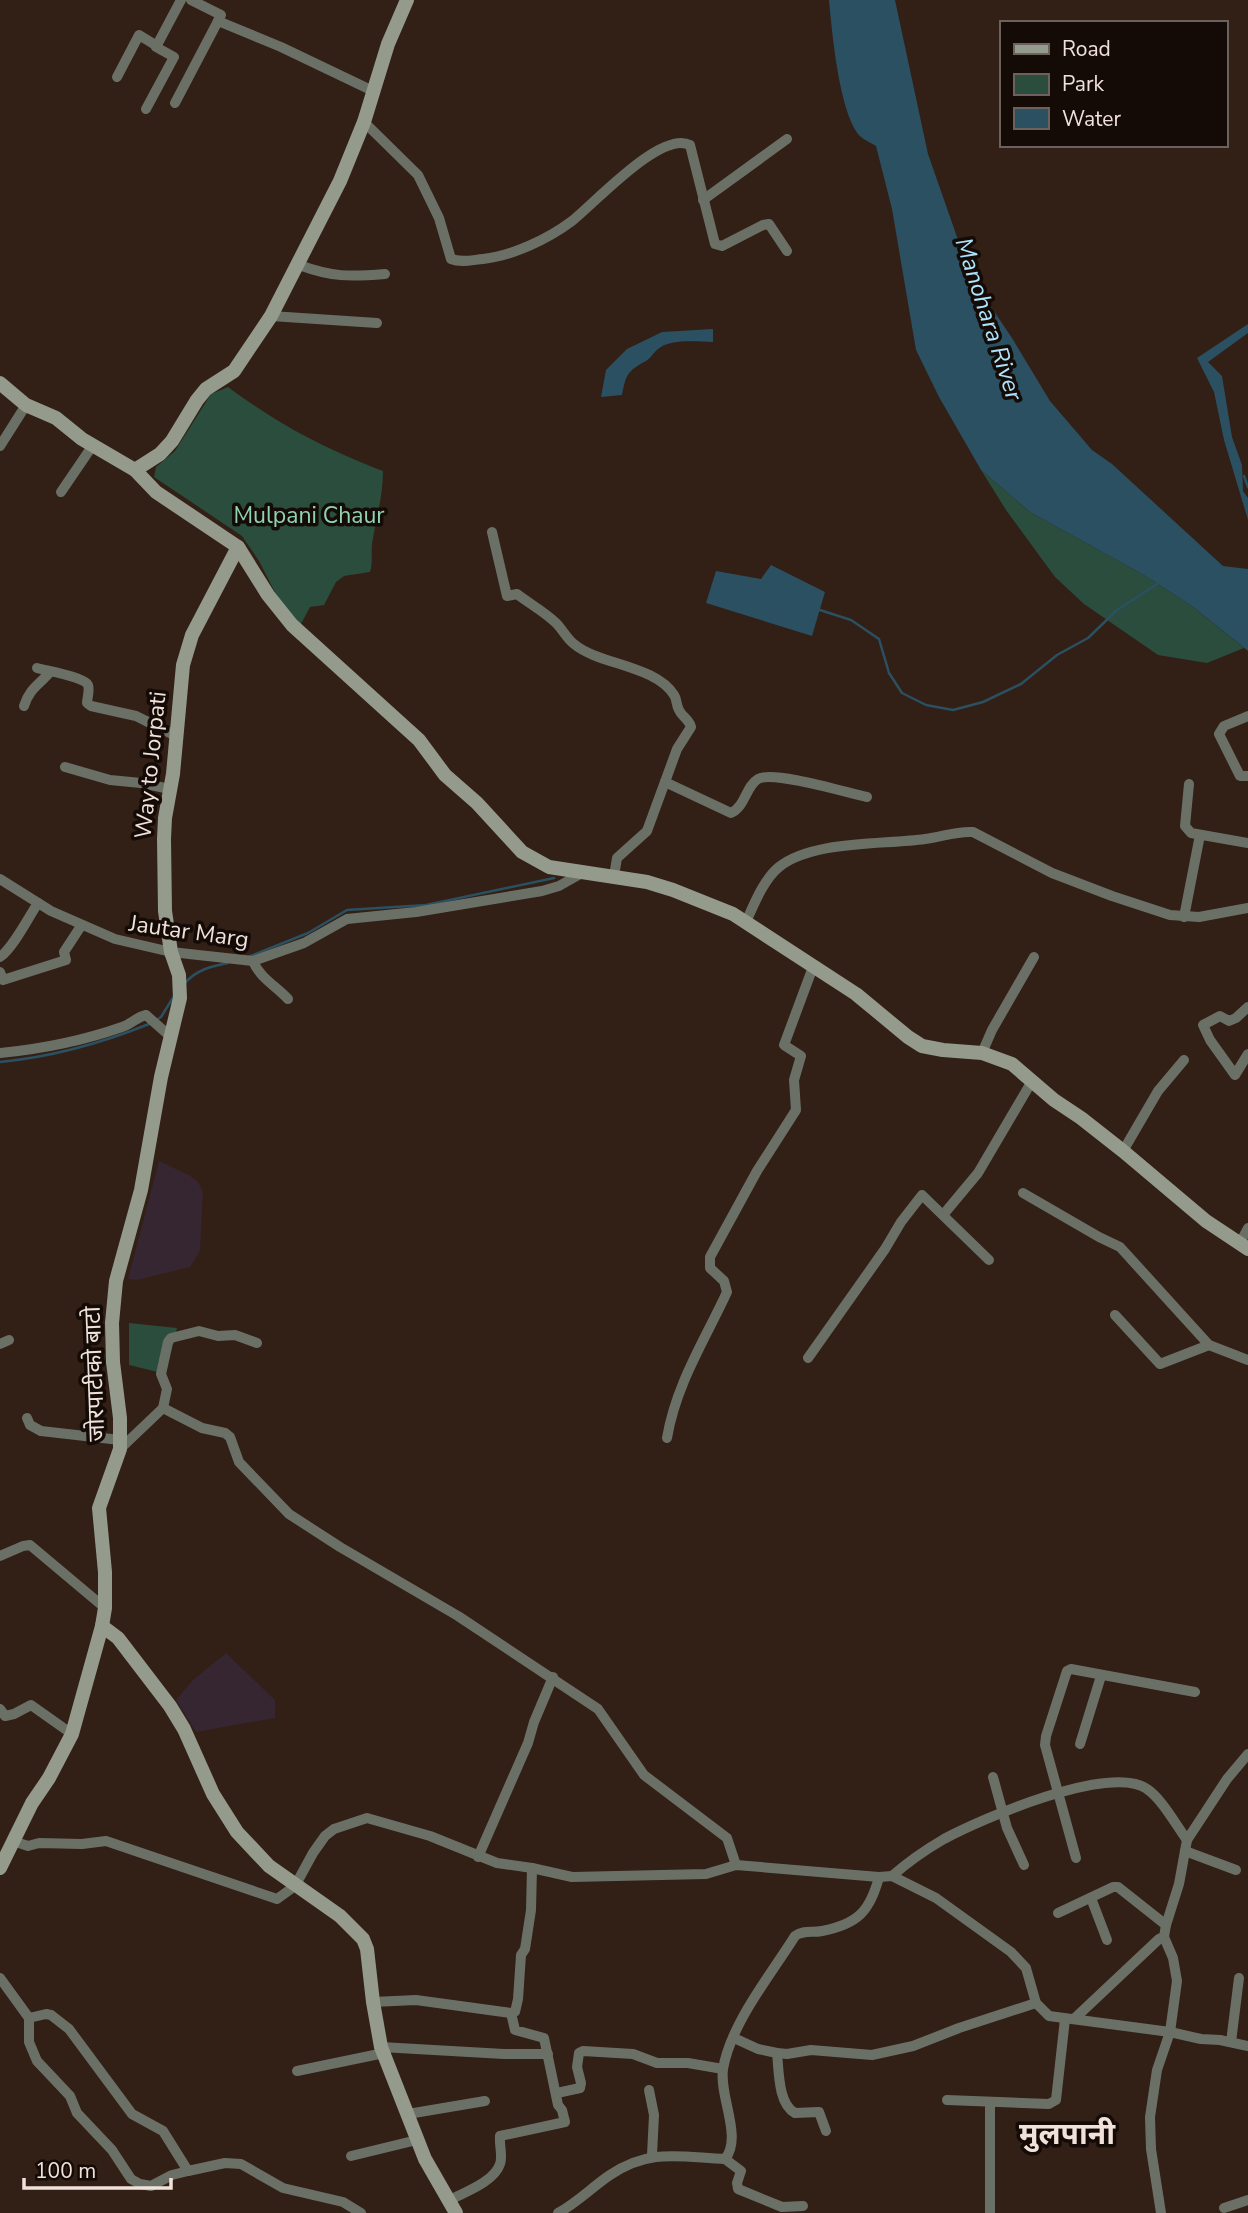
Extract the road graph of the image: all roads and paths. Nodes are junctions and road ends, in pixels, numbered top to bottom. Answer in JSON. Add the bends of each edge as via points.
{"nodes":[{"id":1,"x":181,"y":0,"type":"edge"},
{"id":2,"x":191,"y":0,"type":"edge"},
{"id":3,"x":407,"y":0,"type":"edge"},
{"id":4,"x":218,"y":21,"type":"junction"},
{"id":5,"x":157,"y":46,"type":"junction"},
{"id":6,"x":117,"y":77,"type":"dead end"},
{"id":7,"x":373,"y":91,"type":"junction"},
{"id":8,"x":175,"y":103,"type":"dead end"},
{"id":9,"x":146,"y":109,"type":"dead end"},
{"id":10,"x":364,"y":122,"type":"junction"},
{"id":11,"x":787,"y":139,"type":"dead end"},
{"id":12,"x":703,"y":200,"type":"junction"},
{"id":13,"x":787,"y":251,"type":"dead end"},
{"id":14,"x":299,"y":265,"type":"junction"},
{"id":15,"x":385,"y":274,"type":"dead end"},
{"id":16,"x":271,"y":316,"type":"junction"},
{"id":17,"x":377,"y":323,"type":"dead end"},
{"id":18,"x":0,"y":383,"type":"edge"},
{"id":19,"x":26,"y":405,"type":"junction"},
{"id":20,"x":93,"y":445,"type":"junction"},
{"id":21,"x":0,"y":446,"type":"edge"},
{"id":22,"x":135,"y":470,"type":"junction"},
{"id":23,"x":61,"y":492,"type":"dead end"},
{"id":24,"x":492,"y":532,"type":"dead end"},
{"id":25,"x":238,"y":547,"type":"junction"},
{"id":26,"x":37,"y":668,"type":"dead end"},
{"id":27,"x":50,"y":672,"type":"junction"},
{"id":28,"x":24,"y":706,"type":"dead end"},
{"id":29,"x":1248,"y":716,"type":"edge"},
{"id":30,"x":176,"y":736,"type":"junction"},
{"id":31,"x":65,"y":767,"type":"dead end"},
{"id":32,"x":1248,"y":776,"type":"edge"},
{"id":33,"x":665,"y":782,"type":"junction"},
{"id":34,"x":1189,"y":784,"type":"dead end"},
{"id":35,"x":170,"y":789,"type":"junction"},
{"id":36,"x":867,"y":797,"type":"dead end"},
{"id":37,"x":1200,"y":835,"type":"junction"},
{"id":38,"x":1248,"y":844,"type":"edge"},
{"id":39,"x":582,"y":873,"type":"junction"},
{"id":40,"x":614,"y":876,"type":"junction"},
{"id":41,"x":0,"y":878,"type":"edge"},
{"id":42,"x":38,"y":903,"type":"junction"},
{"id":43,"x":1248,"y":908,"type":"edge"},
{"id":44,"x":1184,"y":918,"type":"junction"},
{"id":45,"x":746,"y":922,"type":"junction"},
{"id":46,"x":81,"y":926,"type":"junction"},
{"id":47,"x":171,"y":951,"type":"junction"},
{"id":48,"x":0,"y":957,"type":"edge"},
{"id":49,"x":1034,"y":957,"type":"dead end"},
{"id":50,"x":253,"y":961,"type":"junction"},
{"id":51,"x":813,"y":967,"type":"junction"},
{"id":52,"x":0,"y":972,"type":"edge"},
{"id":53,"x":180,"y":998,"type":"joint"},
{"id":54,"x":288,"y":999,"type":"dead end"},
{"id":55,"x":1248,"y":1007,"type":"edge"},
{"id":56,"x":172,"y":1038,"type":"junction"},
{"id":57,"x":0,"y":1053,"type":"edge"},
{"id":58,"x":982,"y":1053,"type":"junction"},
{"id":59,"x":1248,"y":1054,"type":"edge"},
{"id":60,"x":1184,"y":1060,"type":"dead end"},
{"id":61,"x":1032,"y":1081,"type":"junction"},
{"id":62,"x":1123,"y":1151,"type":"junction"},
{"id":63,"x":1023,"y":1193,"type":"dead end"},
{"id":64,"x":943,"y":1215,"type":"junction"},
{"id":65,"x":1248,"y":1228,"type":"edge"},
{"id":66,"x":1244,"y":1246,"type":"edge"},
{"id":67,"x":989,"y":1260,"type":"dead end"},
{"id":68,"x":1115,"y":1315,"type":"dead end"},
{"id":69,"x":257,"y":1343,"type":"dead end"},
{"id":70,"x":1209,"y":1345,"type":"junction"},
{"id":71,"x":808,"y":1358,"type":"dead end"},
{"id":72,"x":1248,"y":1360,"type":"edge"},
{"id":73,"x":163,"y":1408,"type":"junction"},
{"id":74,"x":27,"y":1418,"type":"dead end"},
{"id":75,"x":667,"y":1438,"type":"dead end"},
{"id":76,"x":120,"y":1444,"type":"junction"},
{"id":77,"x":0,"y":1556,"type":"edge"},
{"id":78,"x":105,"y":1608,"type":"junction"},
{"id":79,"x":102,"y":1626,"type":"junction"},
{"id":80,"x":1101,"y":1676,"type":"junction"},
{"id":81,"x":553,"y":1677,"type":"junction"},
{"id":82,"x":1195,"y":1692,"type":"dead end"},
{"id":83,"x":0,"y":1709,"type":"edge"},
{"id":84,"x":72,"y":1734,"type":"junction"},
{"id":85,"x":1080,"y":1745,"type":"dead end"},
{"id":86,"x":1248,"y":1754,"type":"edge"},
{"id":87,"x":993,"y":1776,"type":"dead end"},
{"id":88,"x":1058,"y":1794,"type":"junction"},
{"id":89,"x":1002,"y":1812,"type":"junction"},
{"id":90,"x":13,"y":1840,"type":"junction"},
{"id":91,"x":1186,"y":1845,"type":"junction"},
{"id":92,"x":478,"y":1857,"type":"junction"},
{"id":93,"x":1076,"y":1858,"type":"dead end"},
{"id":94,"x":1,"y":1861,"type":"edge"},
{"id":95,"x":736,"y":1866,"type":"junction"},
{"id":96,"x":1024,"y":1866,"type":"dead end"},
{"id":97,"x":532,"y":1868,"type":"junction"},
{"id":98,"x":1236,"y":1870,"type":"dead end"},
{"id":99,"x":891,"y":1876,"type":"junction"},
{"id":100,"x":880,"y":1878,"type":"junction"},
{"id":101,"x":295,"y":1886,"type":"junction"},
{"id":102,"x":1091,"y":1898,"type":"junction"},
{"id":103,"x":1058,"y":1913,"type":"dead end"},
{"id":104,"x":1166,"y":1925,"type":"junction"},
{"id":105,"x":1164,"y":1937,"type":"junction"},
{"id":106,"x":1108,"y":1940,"type":"dead end"},
{"id":107,"x":0,"y":1978,"type":"edge"},
{"id":108,"x":1239,"y":1978,"type":"dead end"},
{"id":109,"x":373,"y":2002,"type":"junction"},
{"id":110,"x":1036,"y":2003,"type":"junction"},
{"id":111,"x":511,"y":2013,"type":"junction"},
{"id":112,"x":29,"y":2018,"type":"junction"},
{"id":113,"x":1070,"y":2019,"type":"junction"},
{"id":114,"x":1170,"y":2032,"type":"junction"},
{"id":115,"x":734,"y":2038,"type":"junction"},
{"id":116,"x":1231,"y":2042,"type":"junction"},
{"id":117,"x":1248,"y":2046,"type":"edge"},
{"id":118,"x":383,"y":2050,"type":"junction"},
{"id":119,"x":777,"y":2053,"type":"junction"},
{"id":120,"x":548,"y":2054,"type":"junction"},
{"id":121,"x":723,"y":2069,"type":"junction"},
{"id":122,"x":297,"y":2071,"type":"dead end"},
{"id":123,"x":649,"y":2090,"type":"dead end"},
{"id":124,"x":557,"y":2093,"type":"junction"},
{"id":125,"x":947,"y":2100,"type":"dead end"},
{"id":126,"x":485,"y":2101,"type":"dead end"},
{"id":127,"x":990,"y":2102,"type":"junction"},
{"id":128,"x":408,"y":2114,"type":"junction"},
{"id":129,"x":826,"y":2131,"type":"dead end"},
{"id":130,"x":417,"y":2140,"type":"junction"},
{"id":131,"x":652,"y":2155,"type":"junction"},
{"id":132,"x":351,"y":2156,"type":"dead end"},
{"id":133,"x":725,"y":2159,"type":"junction"},
{"id":134,"x":188,"y":2171,"type":"junction"},
{"id":135,"x":1248,"y":2200,"type":"edge"},
{"id":136,"x":453,"y":2206,"type":"edge"},
{"id":137,"x":803,"y":2206,"type":"dead end"},
{"id":138,"x":1224,"y":2208,"type":"dead end"},
{"id":139,"x":360,"y":2213,"type":"edge"},
{"id":140,"x":558,"y":2213,"type":"edge"},
{"id":141,"x":990,"y":2213,"type":"edge"},
{"id":142,"x":1161,"y":2213,"type":"edge"}],
"edges":[{"from":1,"to":5,"type":"street"},
{"from":2,"to":4,"type":"street","via":[[221,15]]},
{"from":3,"to":7,"type":"street"},
{"from":4,"to":7,"type":"street"},
{"from":4,"to":8,"type":"street"},
{"from":5,"to":6,"type":"street","via":[[139,35]]},
{"from":5,"to":9,"type":"street","via":[[174,57]]},
{"from":7,"to":10,"type":"street"},
{"from":10,"to":12,"type":"street","via":[[418,175],[439,218],[451,259],[457,262],[496,258],[533,243],[570,222],[650,154],[672,143],[690,145]]},
{"from":10,"to":14,"type":"street"},
{"from":11,"to":12,"type":"street"},
{"from":12,"to":13,"type":"street","via":[[715,244],[730,244],[769,224]]},
{"from":14,"to":15,"type":"street","via":[[339,276]]},
{"from":14,"to":16,"type":"street"},
{"from":16,"to":17,"type":"street"},
{"from":16,"to":22,"type":"street","via":[[234,371],[206,389],[172,441]]},
{"from":18,"to":19,"type":"street"},
{"from":19,"to":20,"type":"street","via":[[56,418]]},
{"from":19,"to":21,"type":"street"},
{"from":20,"to":22,"type":"street"},
{"from":20,"to":23,"type":"street"},
{"from":22,"to":25,"type":"street","via":[[156,492]]},
{"from":24,"to":33,"type":"street","via":[[507,596],[517,594],[594,657],[647,674],[675,696],[691,727]]},
{"from":25,"to":30,"type":"street","name":"Way to Jorpati","via":[[192,635],[183,665]]},
{"from":25,"to":39,"type":"street","via":[[292,625],[419,740],[445,775],[522,852],[549,867]]},
{"from":26,"to":27,"type":"street"},
{"from":27,"to":28,"type":"street","via":[[34,685]]},
{"from":27,"to":30,"type":"street","via":[[86,683],[91,706],[136,716]]},
{"from":29,"to":32,"type":"street","via":[[1224,726],[1219,734],[1240,776]]},
{"from":30,"to":35,"type":"street","name":"Way to Jorpati"},
{"from":31,"to":35,"type":"street"},
{"from":33,"to":36,"type":"street","via":[[731,813],[753,783],[765,777]]},
{"from":33,"to":40,"type":"street","via":[[647,831],[617,858]]},
{"from":34,"to":37,"type":"street","via":[[1185,826]]},
{"from":35,"to":47,"type":"street","name":"Way to Jorpati","via":[[163,839]]},
{"from":37,"to":38,"type":"street"},
{"from":37,"to":44,"type":"street"},
{"from":39,"to":40,"type":"street"},
{"from":39,"to":50,"type":"street","name":"Jautar Marg","via":[[542,891],[347,919],[304,943]]},
{"from":40,"to":45,"type":"street","via":[[673,890]]},
{"from":41,"to":42,"type":"street","name":"Jautar Marg"},
{"from":42,"to":46,"type":"street","name":"Jautar Marg"},
{"from":42,"to":48,"type":"street"},
{"from":43,"to":44,"type":"street"},
{"from":44,"to":45,"type":"street","via":[[1112,896],[1035,865],[973,832],[959,832],[822,849],[797,858],[769,877]]},
{"from":45,"to":51,"type":"street"},
{"from":46,"to":47,"type":"street","name":"Jautar Marg"},
{"from":46,"to":52,"type":"street","via":[[64,952],[66,960],[3,980]]},
{"from":47,"to":50,"type":"street","name":"Jautar Marg"},
{"from":47,"to":53,"type":"street","name":"Way to Jorpati"},
{"from":49,"to":58,"type":"street"},
{"from":50,"to":54,"type":"street","via":[[261,975]]},
{"from":51,"to":58,"type":"street","via":[[922,1045]]},
{"from":51,"to":75,"type":"street","via":[[785,1045],[801,1056],[794,1080],[796,1110],[710,1257],[710,1268],[724,1281],[727,1292],[694,1355],[671,1413]]},
{"from":53,"to":56,"type":"street","name":"जोरपाटीको बाटो"},
{"from":55,"to":59,"type":"street","via":[[1236,1018],[1228,1021],[1220,1016],[1203,1025],[1236,1076]]},
{"from":56,"to":57,"type":"street","via":[[142,1015],[127,1026],[63,1044]]},
{"from":56,"to":76,"type":"street","name":"जोरपाटीको बाटो","via":[[141,1190],[116,1281],[112,1323]]},
{"from":58,"to":61,"type":"street","via":[[1012,1064]]},
{"from":60,"to":62,"type":"street","via":[[1158,1091]]},
{"from":61,"to":62,"type":"street"},
{"from":61,"to":64,"type":"street","via":[[978,1173]]},
{"from":62,"to":66,"type":"street","via":[[1206,1221]]},
{"from":63,"to":70,"type":"street","via":[[1120,1247]]},
{"from":64,"to":67,"type":"street"},
{"from":64,"to":71,"type":"street","via":[[922,1195]]},
{"from":65,"to":66,"type":"street"},
{"from":68,"to":70,"type":"street","via":[[1160,1364]]},
{"from":69,"to":73,"type":"street","via":[[200,1331],[171,1338],[161,1374],[167,1389]]},
{"from":70,"to":72,"type":"street"},
{"from":73,"to":76,"type":"street"},
{"from":73,"to":81,"type":"street","via":[[230,1437],[239,1462],[289,1514]]},
{"from":74,"to":76,"type":"street","via":[[41,1431]]},
{"from":76,"to":78,"type":"street","name":"जोरपाटीको बाटो","via":[[99,1508]]},
{"from":77,"to":78,"type":"street","via":[[30,1545]]},
{"from":78,"to":79,"type":"street","name":"जोरपाटीको बाटो"},
{"from":79,"to":84,"type":"street"},
{"from":79,"to":101,"type":"street","via":[[118,1637],[170,1706],[237,1832],[268,1866]]},
{"from":80,"to":82,"type":"street"},
{"from":80,"to":85,"type":"street"},
{"from":80,"to":88,"type":"street","via":[[1067,1671],[1045,1745]]},
{"from":81,"to":92,"type":"street"},
{"from":81,"to":95,"type":"street","via":[[598,1709],[644,1775],[727,1838]]},
{"from":83,"to":84,"type":"street","via":[[5,1716],[31,1705]]},
{"from":84,"to":90,"type":"street"},
{"from":86,"to":91,"type":"street"},
{"from":87,"to":89,"type":"street"},
{"from":88,"to":89,"type":"street"},
{"from":88,"to":91,"type":"street","via":[[1109,1781],[1147,1788]]},
{"from":88,"to":93,"type":"street"},
{"from":89,"to":96,"type":"street"},
{"from":89,"to":99,"type":"street","via":[[944,1840]]},
{"from":90,"to":94,"type":"street"},
{"from":90,"to":101,"type":"street","via":[[28,1846],[106,1841],[277,1899]]},
{"from":91,"to":98,"type":"street"},
{"from":91,"to":104,"type":"street"},
{"from":92,"to":97,"type":"street"},
{"from":92,"to":101,"type":"street","via":[[430,1836],[359,1819],[325,1836]]},
{"from":95,"to":97,"type":"street","via":[[706,1874],[572,1877]]},
{"from":95,"to":100,"type":"street"},
{"from":97,"to":111,"type":"street","via":[[531,1910],[518,1999]]},
{"from":99,"to":100,"type":"street"},
{"from":99,"to":110,"type":"street","via":[[936,1898],[1012,1952],[1026,1968]]},
{"from":100,"to":115,"type":"street","via":[[869,1907],[853,1920],[795,1936],[744,2012]]},
{"from":101,"to":109,"type":"street","via":[[357,1930],[367,1949]]},
{"from":102,"to":103,"type":"street"},
{"from":102,"to":104,"type":"street","via":[[1118,1887]]},
{"from":102,"to":106,"type":"street"},
{"from":104,"to":105,"type":"street"},
{"from":105,"to":113,"type":"street"},
{"from":105,"to":114,"type":"street","via":[[1176,1968]]},
{"from":107,"to":112,"type":"street"},
{"from":108,"to":116,"type":"street"},
{"from":109,"to":111,"type":"street","via":[[416,2000]]},
{"from":109,"to":118,"type":"street"},
{"from":110,"to":113,"type":"street","via":[[1049,2016]]},
{"from":110,"to":119,"type":"street","via":[[890,2052]]},
{"from":111,"to":120,"type":"street","via":[[515,2030],[544,2038]]},
{"from":112,"to":134,"type":"street","via":[[51,2015],[69,2029],[132,2114],[163,2131]]},
{"from":112,"to":134,"type":"street","via":[[29,2042],[37,2061],[70,2096],[77,2113],[112,2150],[131,2179],[151,2186]]},
{"from":113,"to":114,"type":"street"},
{"from":113,"to":127,"type":"street","via":[[1056,2101]]},
{"from":114,"to":116,"type":"street"},
{"from":114,"to":142,"type":"street","via":[[1157,2070],[1150,2117]]},
{"from":115,"to":119,"type":"street"},
{"from":115,"to":121,"type":"street"},
{"from":116,"to":117,"type":"street"},
{"from":118,"to":120,"type":"street"},
{"from":118,"to":122,"type":"street"},
{"from":118,"to":128,"type":"street"},
{"from":119,"to":129,"type":"street","via":[[788,2106],[795,2113],[819,2112]]},
{"from":120,"to":124,"type":"street"},
{"from":121,"to":124,"type":"street","via":[[657,2063],[633,2054],[583,2052],[577,2062],[580,2088]]},
{"from":121,"to":133,"type":"street","via":[[722,2092],[732,2137]]},
{"from":123,"to":131,"type":"street","via":[[654,2115]]},
{"from":124,"to":136,"type":"street","via":[[565,2122],[500,2136],[498,2168]]},
{"from":125,"to":127,"type":"street"},
{"from":126,"to":128,"type":"street"},
{"from":127,"to":141,"type":"street"},
{"from":128,"to":130,"type":"street"},
{"from":130,"to":132,"type":"street"},
{"from":130,"to":136,"type":"street"},
{"from":131,"to":133,"type":"street"},
{"from":131,"to":140,"type":"street","via":[[610,2175]]},
{"from":133,"to":137,"type":"street","via":[[741,2172],[738,2189],[782,2207]]},
{"from":134,"to":139,"type":"street","via":[[241,2164],[283,2188],[343,2202]]},
{"from":135,"to":138,"type":"street"}]}
